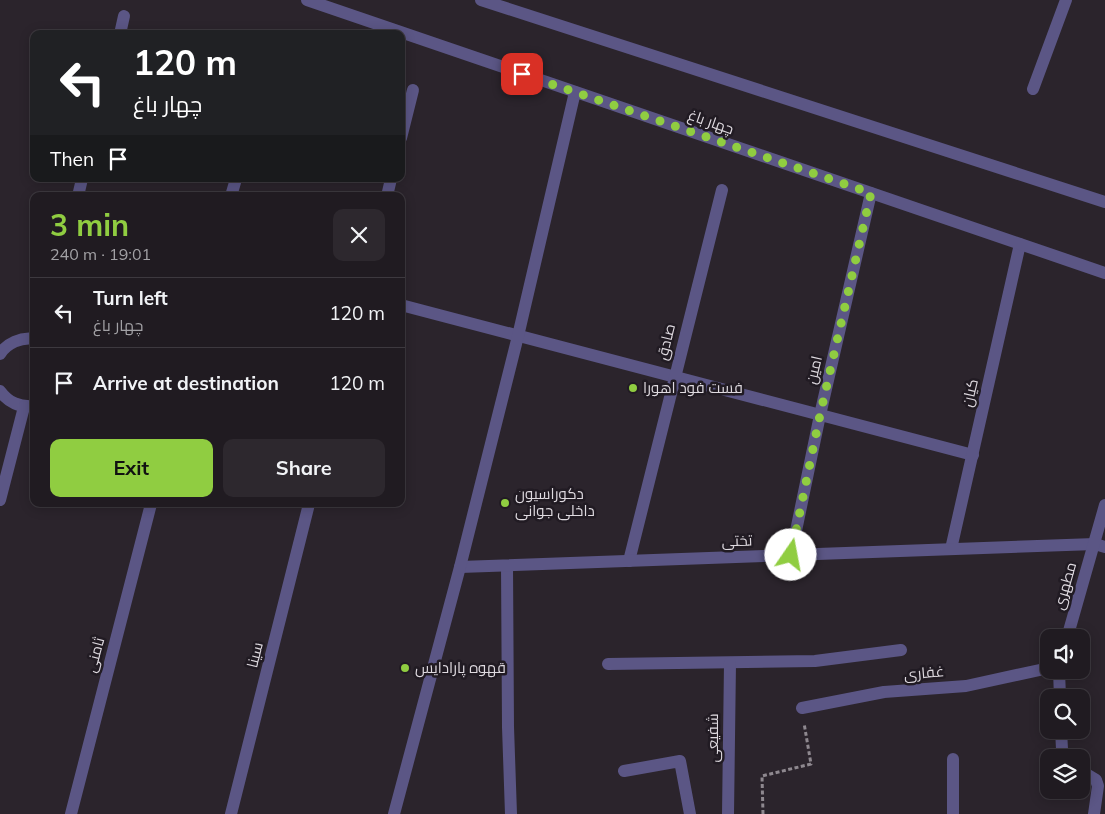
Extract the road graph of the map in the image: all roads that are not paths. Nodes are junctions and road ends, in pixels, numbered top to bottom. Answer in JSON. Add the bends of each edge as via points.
{"nodes":[{"id":1,"x":307,"y":0,"type":"edge"},
{"id":2,"x":481,"y":0,"type":"edge"},
{"id":3,"x":1066,"y":0,"type":"edge"},
{"id":4,"x":124,"y":16,"type":"dead end"},
{"id":5,"x":121,"y":30,"type":"edge"},
{"id":6,"x":394,"y":30,"type":"edge"},
{"id":7,"x":405,"y":34,"type":"edge"},
{"id":8,"x":1034,"y":89,"type":"dead end"},
{"id":9,"x":413,"y":90,"type":"dead end"},
{"id":10,"x":575,"y":92,"type":"junction"},
{"id":11,"x":405,"y":122,"type":"edge"},
{"id":12,"x":722,"y":190,"type":"dead end"},
{"id":13,"x":871,"y":193,"type":"junction"},
{"id":14,"x":1105,"y":202,"type":"edge"},
{"id":15,"x":1020,"y":244,"type":"junction"},
{"id":16,"x":1105,"y":273,"type":"edge"},
{"id":17,"x":405,"y":306,"type":"edge"},
{"id":18,"x":518,"y":336,"type":"junction"},
{"id":19,"x":30,"y":339,"type":"edge"},
{"id":20,"x":0,"y":354,"type":"edge"},
{"id":21,"x":674,"y":377,"type":"junction"},
{"id":22,"x":0,"y":391,"type":"edge"},
{"id":23,"x":29,"y":407,"type":"edge"},
{"id":24,"x":820,"y":415,"type":"junction"},
{"id":25,"x":973,"y":455,"type":"junction"},
{"id":26,"x":0,"y":500,"type":"edge"},
{"id":27,"x":1105,"y":505,"type":"edge"},
{"id":28,"x":150,"y":507,"type":"edge"},
{"id":29,"x":308,"y":507,"type":"edge"},
{"id":30,"x":1100,"y":546,"type":"edge"},
{"id":31,"x":951,"y":549,"type":"junction"},
{"id":32,"x":791,"y":555,"type":"junction"},
{"id":33,"x":629,"y":561,"type":"junction"},
{"id":34,"x":508,"y":566,"type":"junction"},
{"id":35,"x":460,"y":567,"type":"junction"},
{"id":36,"x":1070,"y":629,"type":"edge"},
{"id":37,"x":901,"y":650,"type":"dead end"},
{"id":38,"x":730,"y":663,"type":"junction"},
{"id":39,"x":608,"y":664,"type":"dead end"},
{"id":40,"x":1040,"y":670,"type":"edge"},
{"id":41,"x":802,"y":708,"type":"road end"},
{"id":42,"x":953,"y":759,"type":"dead end"},
{"id":43,"x":624,"y":771,"type":"dead end"},
{"id":44,"x":1090,"y":776,"type":"edge"},
{"id":45,"x":71,"y":814,"type":"edge"},
{"id":46,"x":231,"y":814,"type":"edge"},
{"id":47,"x":394,"y":814,"type":"edge"},
{"id":48,"x":511,"y":814,"type":"edge"},
{"id":49,"x":690,"y":814,"type":"edge"},
{"id":50,"x":728,"y":814,"type":"edge"},
{"id":51,"x":953,"y":814,"type":"edge"},
{"id":52,"x":1094,"y":814,"type":"edge"}],
"edges":[{"from":1,"to":6,"type":"street","name":"چهار باغ"},
{"from":2,"to":14,"type":"street"},
{"from":3,"to":8,"type":"street"},
{"from":4,"to":5,"type":"street"},
{"from":7,"to":10,"type":"street","name":"چهار باغ"},
{"from":9,"to":11,"type":"street"},
{"from":10,"to":13,"type":"street","name":"چهار باغ"},
{"from":10,"to":18,"type":"street"},
{"from":12,"to":21,"type":"street","name":"صادق"},
{"from":13,"to":15,"type":"street","name":"چهار باغ"},
{"from":13,"to":24,"type":"street","name":"امین"},
{"from":15,"to":16,"type":"street","name":"چهار باغ"},
{"from":15,"to":25,"type":"street","name":"کیان"},
{"from":17,"to":18,"type":"street"},
{"from":18,"to":21,"type":"street"},
{"from":18,"to":35,"type":"street"},
{"from":19,"to":20,"type":"street","via":[[10,344]]},
{"from":21,"to":24,"type":"street"},
{"from":21,"to":33,"type":"street","name":"صادق"},
{"from":22,"to":23,"type":"street","via":[[10,401]]},
{"from":23,"to":26,"type":"street"},
{"from":24,"to":25,"type":"street"},
{"from":24,"to":32,"type":"street","name":"امین"},
{"from":25,"to":31,"type":"street","name":"کیان"},
{"from":27,"to":30,"type":"street","name":"مطهری"},
{"from":28,"to":45,"type":"street","name":"ثامنی"},
{"from":29,"to":46,"type":"street","name":"سینا"},
{"from":30,"to":31,"type":"street","name":"تختی"},
{"from":30,"to":36,"type":"street","name":"مطهری"},
{"from":31,"to":32,"type":"street","name":"تختی"},
{"from":32,"to":33,"type":"street","name":"تختی"},
{"from":33,"to":34,"type":"street","name":"تختی"},
{"from":34,"to":35,"type":"street","name":"تختی"},
{"from":34,"to":48,"type":"street"},
{"from":35,"to":47,"type":"street"},
{"from":37,"to":38,"type":"street","via":[[815,661]]},
{"from":38,"to":39,"type":"street"},
{"from":38,"to":50,"type":"street","name":"شفیعی"},
{"from":40,"to":41,"type":"street","name":"غفاری","via":[[966,686],[884,692]]},
{"from":42,"to":51,"type":"street"},
{"from":43,"to":49,"type":"street","via":[[680,761]]},
{"from":44,"to":52,"type":"street","via":[[1098,786]]}]}
